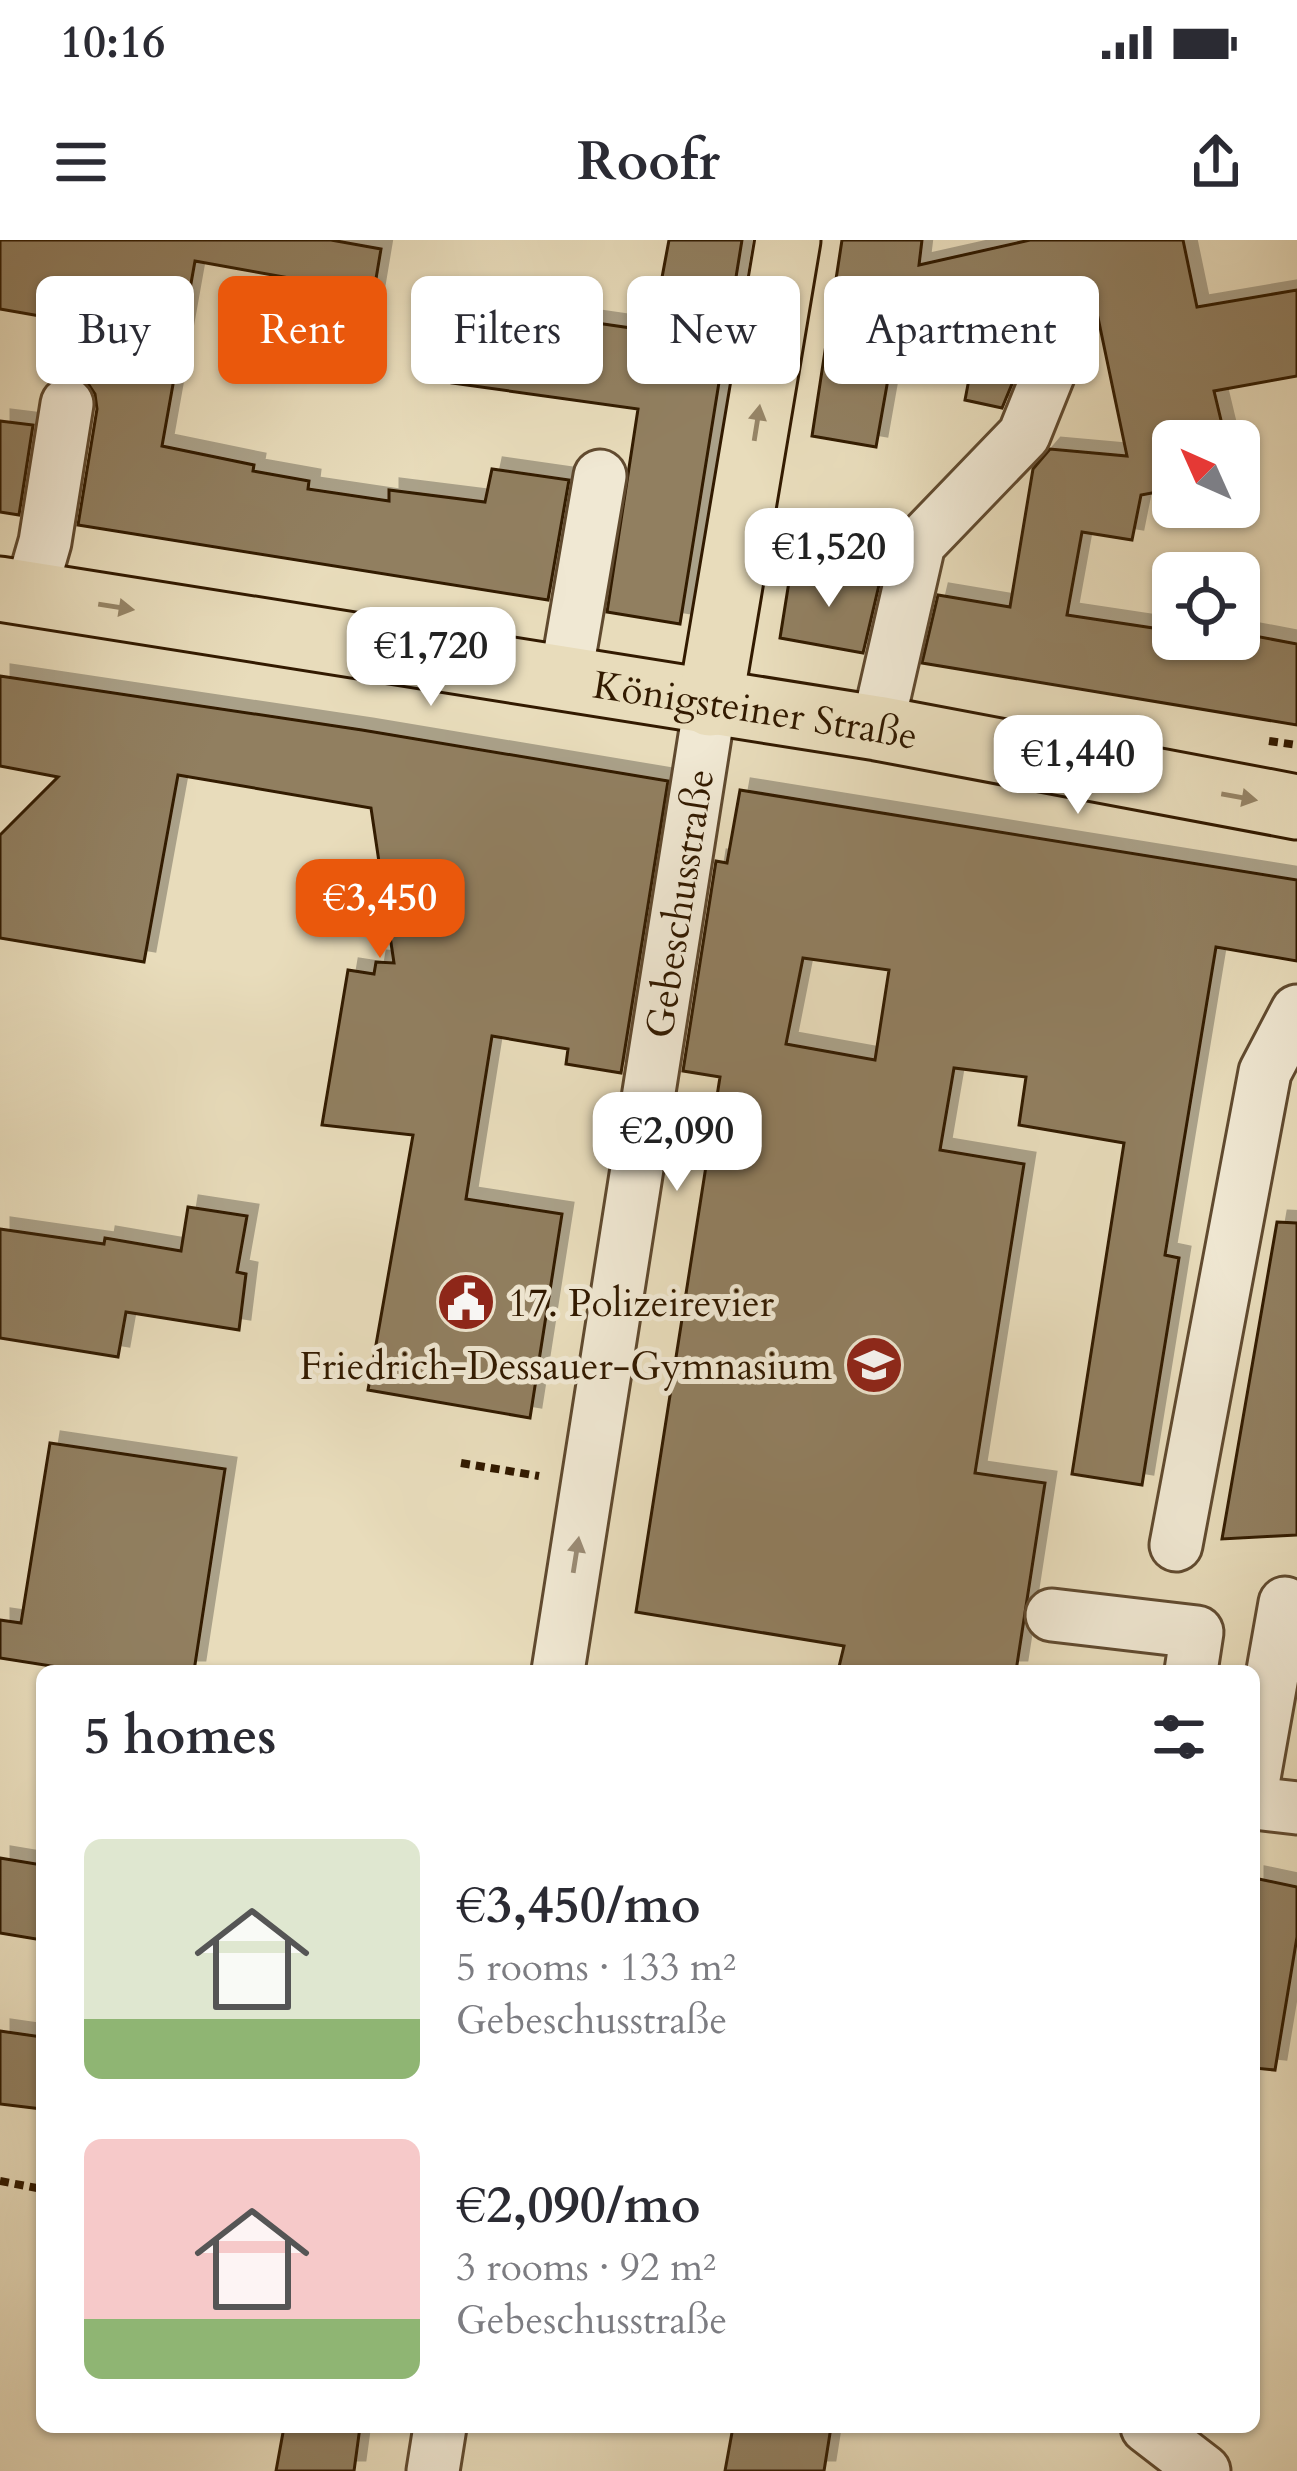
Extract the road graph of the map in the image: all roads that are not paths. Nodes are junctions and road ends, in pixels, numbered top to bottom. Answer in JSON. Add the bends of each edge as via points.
{"nodes":[{"id":1,"x":788,"y":240,"type":"edge"},
{"id":2,"x":1045,"y":384,"type":"edge"},
{"id":3,"x":67,"y":404,"type":"dead end"},
{"id":4,"x":600,"y":476,"type":"dead end"},
{"id":5,"x":15,"y":591,"type":"edge"},
{"id":6,"x":565,"y":681,"type":"junction"},
{"id":7,"x":710,"y":704,"type":"junction"},
{"id":8,"x":877,"y":728,"type":"junction"},
{"id":9,"x":1297,"y":807,"type":"edge"},
{"id":10,"x":1297,"y":1011,"type":"edge"},
{"id":11,"x":1176,"y":1545,"type":"dead end"},
{"id":12,"x":1285,"y":1603,"type":"dead end"},
{"id":13,"x":1052,"y":1615,"type":"dead end"},
{"id":14,"x":559,"y":1665,"type":"edge"},
{"id":15,"x":1192,"y":1665,"type":"edge"},
{"id":16,"x":1260,"y":1744,"type":"edge"},
{"id":17,"x":1260,"y":1804,"type":"edge"},
{"id":18,"x":1297,"y":1808,"type":"edge"},
{"id":19,"x":439,"y":2433,"type":"edge"},
{"id":20,"x":1155,"y":2433,"type":"edge"},
{"id":21,"x":433,"y":2471,"type":"edge"},
{"id":22,"x":1204,"y":2471,"type":"edge"}],
"edges":[{"from":7,"to":1,"type":"main road","one_way":true},
{"from":2,"to":8,"type":"street","via":[[1024,435],[919,544]]},
{"from":3,"to":5,"type":"street","via":[[45,542]]},
{"from":4,"to":6,"type":"street"},
{"from":5,"to":6,"type":"main road","name":"Königsteiner Straße","one_way":true},
{"from":6,"to":7,"type":"main road","name":"Königsteiner Straße"},
{"from":7,"to":8,"type":"main road","name":"Königsteiner Straße"},
{"from":14,"to":7,"type":"street","name":"Gebeschusstraße","one_way":true},
{"from":8,"to":9,"type":"main road","name":"Königsteiner Straße","one_way":true},
{"from":10,"to":11,"type":"street","via":[[1265,1072]]},
{"from":12,"to":16,"type":"street"},
{"from":13,"to":15,"type":"street","via":[[1197,1632]]},
{"from":17,"to":18,"type":"street"},
{"from":19,"to":21,"type":"street"},
{"from":20,"to":22,"type":"street"}]}
